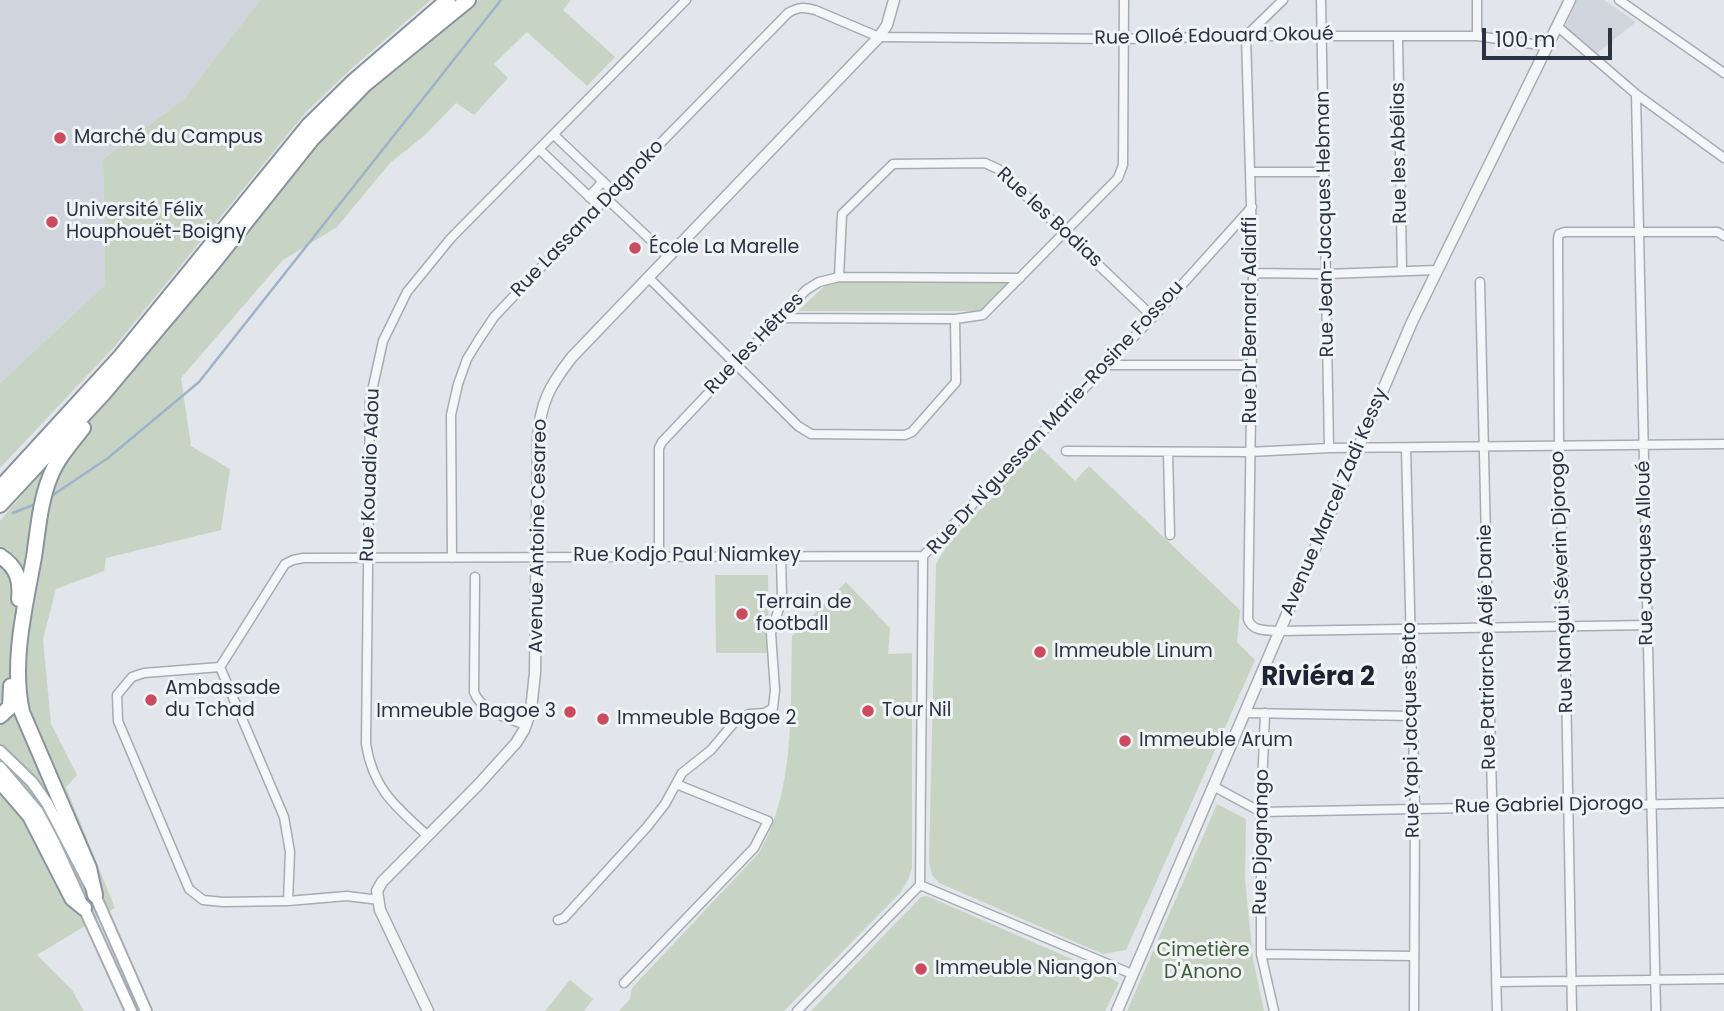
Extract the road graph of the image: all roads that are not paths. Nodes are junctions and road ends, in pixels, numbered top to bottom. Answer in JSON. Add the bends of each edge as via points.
{"nodes":[{"id":1,"x":448,"y":0,"type":"edge"},
{"id":2,"x":467,"y":0,"type":"edge"},
{"id":3,"x":686,"y":0,"type":"edge"},
{"id":4,"x":894,"y":0,"type":"edge"},
{"id":5,"x":1124,"y":0,"type":"edge"},
{"id":6,"x":1283,"y":0,"type":"edge"},
{"id":7,"x":1321,"y":0,"type":"edge"},
{"id":8,"x":1477,"y":0,"type":"edge"},
{"id":9,"x":1570,"y":0,"type":"edge"},
{"id":10,"x":1619,"y":0,"type":"edge"},
{"id":11,"x":1557,"y":26,"type":"junction"},
{"id":12,"x":1246,"y":36,"type":"junction"},
{"id":13,"x":1323,"y":36,"type":"junction"},
{"id":14,"x":1478,"y":36,"type":"junction"},
{"id":15,"x":879,"y":37,"type":"junction"},
{"id":16,"x":1398,"y":37,"type":"junction"},
{"id":17,"x":1124,"y":39,"type":"junction"},
{"id":18,"x":1547,"y":46,"type":"junction"},
{"id":19,"x":1724,"y":73,"type":"edge"},
{"id":20,"x":1636,"y":94,"type":"junction"},
{"id":21,"x":554,"y":135,"type":"junction"},
{"id":22,"x":540,"y":150,"type":"junction"},
{"id":23,"x":1724,"y":158,"type":"edge"},
{"id":24,"x":1250,"y":172,"type":"junction"},
{"id":25,"x":1325,"y":172,"type":"junction"},
{"id":26,"x":603,"y":181,"type":"junction"},
{"id":27,"x":613,"y":191,"type":"junction"},
{"id":28,"x":589,"y":197,"type":"junction"},
{"id":29,"x":606,"y":198,"type":"junction"},
{"id":30,"x":598,"y":206,"type":"junction"},
{"id":31,"x":1252,"y":207,"type":"junction"},
{"id":32,"x":1066,"y":232,"type":"junction"},
{"id":33,"x":1639,"y":233,"type":"junction"},
{"id":34,"x":1724,"y":236,"type":"edge"},
{"id":35,"x":669,"y":257,"type":"junction"},
{"id":36,"x":1402,"y":270,"type":"junction"},
{"id":37,"x":1437,"y":270,"type":"junction"},
{"id":38,"x":1253,"y":273,"type":"junction"},
{"id":39,"x":1327,"y":274,"type":"junction"},
{"id":40,"x":839,"y":277,"type":"junction"},
{"id":41,"x":649,"y":278,"type":"junction"},
{"id":42,"x":1020,"y":278,"type":"junction"},
{"id":43,"x":1480,"y":282,"type":"dead end"},
{"id":44,"x":1153,"y":317,"type":"junction"},
{"id":45,"x":782,"y":318,"type":"junction"},
{"id":46,"x":955,"y":319,"type":"junction"},
{"id":47,"x":736,"y":364,"type":"junction"},
{"id":48,"x":1107,"y":365,"type":"junction"},
{"id":49,"x":1251,"y":365,"type":"junction"},
{"id":50,"x":103,"y":394,"type":"junction"},
{"id":51,"x":1724,"y":444,"type":"edge"},
{"id":52,"x":1644,"y":445,"type":"junction"},
{"id":53,"x":1559,"y":446,"type":"junction"},
{"id":54,"x":1484,"y":447,"type":"junction"},
{"id":55,"x":1406,"y":448,"type":"junction"},
{"id":56,"x":1329,"y":449,"type":"junction"},
{"id":57,"x":1357,"y":449,"type":"junction"},
{"id":58,"x":1066,"y":451,"type":"dead end"},
{"id":59,"x":1250,"y":452,"type":"junction"},
{"id":60,"x":1168,"y":453,"type":"junction"},
{"id":61,"x":2,"y":497,"type":"edge"},
{"id":62,"x":1170,"y":535,"type":"dead end"},
{"id":63,"x":0,"y":556,"type":"edge"},
{"id":64,"x":537,"y":556,"type":"junction"},
{"id":65,"x":659,"y":556,"type":"junction"},
{"id":66,"x":781,"y":556,"type":"junction"},
{"id":67,"x":923,"y":556,"type":"junction"},
{"id":68,"x":367,"y":558,"type":"junction"},
{"id":69,"x":452,"y":558,"type":"junction"},
{"id":70,"x":475,"y":577,"type":"dead end"},
{"id":71,"x":1648,"y":625,"type":"junction"},
{"id":72,"x":1565,"y":626,"type":"junction"},
{"id":73,"x":1488,"y":627,"type":"junction"},
{"id":74,"x":1410,"y":629,"type":"junction"},
{"id":75,"x":1279,"y":631,"type":"junction"},
{"id":76,"x":220,"y":667,"type":"junction"},
{"id":77,"x":1245,"y":713,"type":"junction"},
{"id":78,"x":1265,"y":713,"type":"junction"},
{"id":79,"x":0,"y":716,"type":"edge"},
{"id":80,"x":1412,"y":716,"type":"junction"},
{"id":81,"x":525,"y":725,"type":"junction"},
{"id":82,"x":0,"y":751,"type":"edge"},
{"id":83,"x":0,"y":767,"type":"edge"},
{"id":84,"x":0,"y":781,"type":"edge"},
{"id":85,"x":676,"y":784,"type":"junction"},
{"id":86,"x":1213,"y":786,"type":"junction"},
{"id":87,"x":1724,"y":803,"type":"edge"},
{"id":88,"x":1652,"y":804,"type":"junction"},
{"id":89,"x":1569,"y":806,"type":"junction"},
{"id":90,"x":1492,"y":807,"type":"junction"},
{"id":91,"x":1415,"y":808,"type":"junction"},
{"id":92,"x":1261,"y":812,"type":"junction"},
{"id":93,"x":428,"y":836,"type":"junction"},
{"id":94,"x":920,"y":885,"type":"junction"},
{"id":95,"x":95,"y":895,"type":"junction"},
{"id":96,"x":379,"y":900,"type":"junction"},
{"id":97,"x":288,"y":901,"type":"junction"},
{"id":98,"x":84,"y":908,"type":"junction"},
{"id":99,"x":558,"y":920,"type":"dead end"},
{"id":100,"x":1261,"y":954,"type":"junction"},
{"id":101,"x":1413,"y":957,"type":"junction"},
{"id":102,"x":1132,"y":974,"type":"junction"},
{"id":103,"x":1724,"y":979,"type":"edge"},
{"id":104,"x":1656,"y":980,"type":"junction"},
{"id":105,"x":1571,"y":981,"type":"junction"},
{"id":106,"x":1496,"y":982,"type":"junction"},
{"id":107,"x":624,"y":983,"type":"dead end"},
{"id":108,"x":131,"y":1011,"type":"edge"},
{"id":109,"x":146,"y":1011,"type":"edge"},
{"id":110,"x":428,"y":1011,"type":"edge"},
{"id":111,"x":797,"y":1011,"type":"edge"},
{"id":112,"x":1116,"y":1011,"type":"edge"},
{"id":113,"x":1274,"y":1011,"type":"edge"},
{"id":114,"x":1414,"y":1011,"type":"edge"},
{"id":115,"x":1496,"y":1011,"type":"edge"},
{"id":116,"x":1572,"y":1011,"type":"edge"},
{"id":117,"x":1656,"y":1011,"type":"edge"}],
"edges":[{"from":1,"to":61,"type":"highway","via":[[309,125]]},
{"from":2,"to":50,"type":"highway","via":[[365,84],[312,139]]},
{"from":3,"to":21,"type":"street","name":"Rue Kouadio Adou"},
{"from":4,"to":15,"type":"street","name":"Avenue Antoine Cesareo"},
{"from":5,"to":17,"type":"street"},
{"from":6,"to":12,"type":"street"},
{"from":7,"to":13,"type":"street","name":"Rue Jean-Jacques Hebman"},
{"from":8,"to":14,"type":"street"},
{"from":9,"to":11,"type":"street","name":"Avenue Marcel Zadi Kessy"},
{"from":10,"to":19,"type":"street"},
{"from":11,"to":18,"type":"street","name":"Avenue Marcel Zadi Kessy"},
{"from":11,"to":20,"type":"street"},
{"from":12,"to":13,"type":"street","name":"Rue Olloé Edouard Okoué"},
{"from":12,"to":17,"type":"street","name":"Rue Olloé Edouard Okoué"},
{"from":12,"to":24,"type":"street","name":"Rue Dr Bernard Adiaffi"},
{"from":13,"to":16,"type":"street","name":"Rue Olloé Edouard Okoué"},
{"from":13,"to":25,"type":"street","name":"Rue Jean-Jacques Hebman"},
{"from":14,"to":16,"type":"street","name":"Rue Olloé Edouard Okoué"},
{"from":14,"to":18,"type":"street","name":"Rue Olloé Edouard Okoué"},
{"from":15,"to":17,"type":"street","name":"Rue Olloé Edouard Okoué"},
{"from":15,"to":27,"type":"street","name":"Rue Lassana Dagnoko","via":[[815,10],[796,8]]},
{"from":15,"to":35,"type":"street","name":"Avenue Antoine Cesareo"},
{"from":16,"to":36,"type":"street","name":"Rue les Abélias"},
{"from":17,"to":32,"type":"street","via":[[1123,165],[1118,178]]},
{"from":18,"to":37,"type":"street","name":"Avenue Marcel Zadi Kessy"},
{"from":20,"to":23,"type":"street"},
{"from":20,"to":33,"type":"street","name":"Rue Jacques Alloué"},
{"from":21,"to":22,"type":"street","name":"Rue Kouadio Adou"},
{"from":21,"to":26,"type":"street"},
{"from":22,"to":28,"type":"street"},
{"from":22,"to":68,"type":"street","name":"Rue Kouadio Adou","via":[[451,238],[407,292],[383,341],[370,400]]},
{"from":24,"to":25,"type":"street"},
{"from":24,"to":31,"type":"street","name":"Rue Dr Bernard Adiaffi"},
{"from":25,"to":39,"type":"street","name":"Rue Jean-Jacques Hebman"},
{"from":26,"to":27,"type":"street"},
{"from":26,"to":28,"type":"street"},
{"from":27,"to":29,"type":"street","name":"Rue Lassana Dagnoko"},
{"from":28,"to":30,"type":"street"},
{"from":29,"to":30,"type":"street","name":"Rue Lassana Dagnoko"},
{"from":29,"to":35,"type":"street"},
{"from":30,"to":69,"type":"street","name":"Rue Lassana Dagnoko","via":[[494,317],[467,359],[451,415]]},
{"from":31,"to":38,"type":"street","name":"Rue Dr Bernard Adiaffi"},
{"from":31,"to":44,"type":"street","name":"Rue Dr N'guessan Marie-Rosine Fossou"},
{"from":32,"to":40,"type":"street","name":"Rue les Bodias","via":[[992,165],[899,162],[842,214]]},
{"from":32,"to":42,"type":"street"},
{"from":32,"to":44,"type":"street","name":"Rue les Bodias"},
{"from":33,"to":34,"type":"street","via":[[1718,232]]},
{"from":33,"to":52,"type":"street","name":"Rue Jacques Alloué"},
{"from":33,"to":53,"type":"street","name":"Rue Nangui Séverin Djorogo","via":[[1559,234]]},
{"from":35,"to":41,"type":"street","name":"Avenue Antoine Cesareo"},
{"from":36,"to":37,"type":"street"},
{"from":36,"to":39,"type":"street"},
{"from":37,"to":57,"type":"street","name":"Avenue Marcel Zadi Kessy"},
{"from":38,"to":39,"type":"street"},
{"from":38,"to":49,"type":"street","name":"Rue Dr Bernard Adiaffi"},
{"from":39,"to":56,"type":"street","name":"Rue Jean-Jacques Hebman"},
{"from":40,"to":42,"type":"street","name":"Rue les Hêtres"},
{"from":40,"to":45,"type":"street","name":"Rue les Hêtres","via":[[806,290]]},
{"from":41,"to":47,"type":"street"},
{"from":41,"to":64,"type":"street","name":"Avenue Antoine Cesareo","via":[[572,357],[548,393],[538,431]]},
{"from":42,"to":46,"type":"street","via":[[983,315]]},
{"from":43,"to":54,"type":"street","name":"Rue Patriarche Adjé Danie"},
{"from":44,"to":48,"type":"street","name":"Rue Dr N'guessan Marie-Rosine Fossou"},
{"from":45,"to":46,"type":"street"},
{"from":45,"to":47,"type":"street","name":"Rue les Hêtres"},
{"from":46,"to":47,"type":"street","via":[[956,382],[905,435],[811,434]]},
{"from":47,"to":65,"type":"street","name":"Rue les Hêtres","via":[[659,448]]},
{"from":48,"to":49,"type":"street"},
{"from":48,"to":67,"type":"street","name":"Rue Dr N'guessan Marie-Rosine Fossou"},
{"from":49,"to":59,"type":"street","name":"Rue Dr Bernard Adiaffi"},
{"from":50,"to":61,"type":"highway"},
{"from":50,"to":95,"type":"highway","via":[[93,416],[54,467],[44,496],[18,675],[22,712],[85,856]]},
{"from":51,"to":52,"type":"street"},
{"from":52,"to":53,"type":"street"},
{"from":52,"to":71,"type":"street","name":"Rue Jacques Alloué"},
{"from":53,"to":54,"type":"street"},
{"from":53,"to":72,"type":"street","name":"Rue Nangui Séverin Djorogo"},
{"from":54,"to":55,"type":"street"},
{"from":54,"to":73,"type":"street","name":"Rue Patriarche Adjé Danie"},
{"from":55,"to":57,"type":"street"},
{"from":55,"to":74,"type":"street","name":"Rue Yapi Jacques Boto"},
{"from":56,"to":57,"type":"street"},
{"from":56,"to":59,"type":"street"},
{"from":57,"to":75,"type":"street","name":"Avenue Marcel Zadi Kessy"},
{"from":58,"to":60,"type":"street"},
{"from":59,"to":60,"type":"street"},
{"from":59,"to":75,"type":"street","name":"Rue Dr Bernard Adiaffi","via":[[1248,619],[1256,629]]},
{"from":60,"to":62,"type":"street"},
{"from":63,"to":79,"type":"highway","via":[[13,566],[20,585],[10,707]]},
{"from":64,"to":65,"type":"street","name":"Rue Kodjo Paul Niamkey"},
{"from":64,"to":69,"type":"street","name":"Rue Kodjo Paul Niamkey"},
{"from":64,"to":81,"type":"street","name":"Avenue Antoine Cesareo","via":[[534,690]]},
{"from":65,"to":66,"type":"street","name":"Rue Kodjo Paul Niamkey"},
{"from":66,"to":67,"type":"street","name":"Rue Kodjo Paul Niamkey"},
{"from":66,"to":85,"type":"street","via":[[782,599],[771,634],[773,708],[737,719]]},
{"from":67,"to":94,"type":"street","name":"Rue Dr N'guessan Marie-Rosine Fossou"},
{"from":68,"to":69,"type":"street","name":"Rue Kodjo Paul Niamkey"},
{"from":68,"to":76,"type":"street","name":"Rue Kodjo Paul Niamkey","via":[[303,558],[285,564]]},
{"from":68,"to":93,"type":"street","name":"Rue Kouadio Adou","via":[[366,744],[371,769],[403,813]]},
{"from":70,"to":81,"type":"street","via":[[474,692],[485,707]]},
{"from":71,"to":72,"type":"street","name":"Rue Dr Bernard Adiaffi"},
{"from":71,"to":88,"type":"street","name":"Rue Jacques Alloué"},
{"from":72,"to":73,"type":"street","name":"Rue Dr Bernard Adiaffi"},
{"from":72,"to":89,"type":"street","name":"Rue Nangui Séverin Djorogo"},
{"from":73,"to":74,"type":"street","name":"Rue Dr Bernard Adiaffi"},
{"from":73,"to":90,"type":"street","name":"Rue Patriarche Adjé Danie"},
{"from":74,"to":75,"type":"street","name":"Rue Dr Bernard Adiaffi"},
{"from":74,"to":80,"type":"street","name":"Rue Yapi Jacques Boto"},
{"from":75,"to":77,"type":"street","name":"Avenue Marcel Zadi Kessy"},
{"from":76,"to":97,"type":"street","via":[[289,834]]},
{"from":76,"to":97,"type":"street","via":[[132,677],[117,695],[117,721],[189,889],[203,900]]},
{"from":77,"to":78,"type":"street"},
{"from":77,"to":86,"type":"street","name":"Avenue Marcel Zadi Kessy"},
{"from":78,"to":80,"type":"street"},
{"from":78,"to":92,"type":"street","name":"Rue Djognango"},
{"from":80,"to":91,"type":"street","name":"Rue Yapi Jacques Boto"},
{"from":81,"to":93,"type":"street","name":"Avenue Antoine Cesareo","via":[[504,758]]},
{"from":82,"to":95,"type":"main road","via":[[47,803]]},
{"from":83,"to":98,"type":"main road","via":[[38,812]]},
{"from":84,"to":98,"type":"highway","via":[[30,816],[72,898]]},
{"from":85,"to":99,"type":"street","via":[[635,842]]},
{"from":85,"to":107,"type":"street","via":[[768,821],[754,849]]},
{"from":86,"to":92,"type":"street","name":"Rue Gabriel Djorogo"},
{"from":86,"to":102,"type":"street","name":"Avenue Marcel Zadi Kessy"},
{"from":87,"to":88,"type":"street","name":"Rue Gabriel Djorogo"},
{"from":88,"to":89,"type":"street","name":"Rue Gabriel Djorogo"},
{"from":88,"to":104,"type":"street","name":"Rue Jacques Alloué"},
{"from":89,"to":90,"type":"street","name":"Rue Gabriel Djorogo"},
{"from":89,"to":105,"type":"street","name":"Rue Nangui Séverin Djorogo"},
{"from":90,"to":91,"type":"street","name":"Rue Gabriel Djorogo"},
{"from":90,"to":106,"type":"street","name":"Rue Patriarche Adjé Danie"},
{"from":91,"to":92,"type":"street","name":"Rue Gabriel Djorogo"},
{"from":91,"to":101,"type":"street","name":"Rue Yapi Jacques Boto"},
{"from":92,"to":100,"type":"street","name":"Rue Djognango"},
{"from":93,"to":96,"type":"street","name":"Avenue Antoine Cesareo","via":[[382,882]]},
{"from":94,"to":102,"type":"street"},
{"from":94,"to":111,"type":"street"},
{"from":95,"to":109,"type":"main road"},
{"from":96,"to":97,"type":"street","via":[[347,896]]},
{"from":96,"to":110,"type":"street","via":[[380,911]]},
{"from":98,"to":108,"type":"main road"},
{"from":100,"to":101,"type":"street"},
{"from":100,"to":113,"type":"street","name":"Rue Djognango"},
{"from":101,"to":114,"type":"street","name":"Rue Yapi Jacques Boto"},
{"from":102,"to":112,"type":"street","name":"Avenue Marcel Zadi Kessy"},
{"from":103,"to":104,"type":"street"},
{"from":104,"to":105,"type":"street"},
{"from":104,"to":117,"type":"street","name":"Rue Jacques Alloué"},
{"from":105,"to":106,"type":"street"},
{"from":105,"to":116,"type":"street","name":"Rue Nangui Séverin Djorogo"},
{"from":106,"to":115,"type":"street","name":"Rue Patriarche Adjé Danie"}]}
